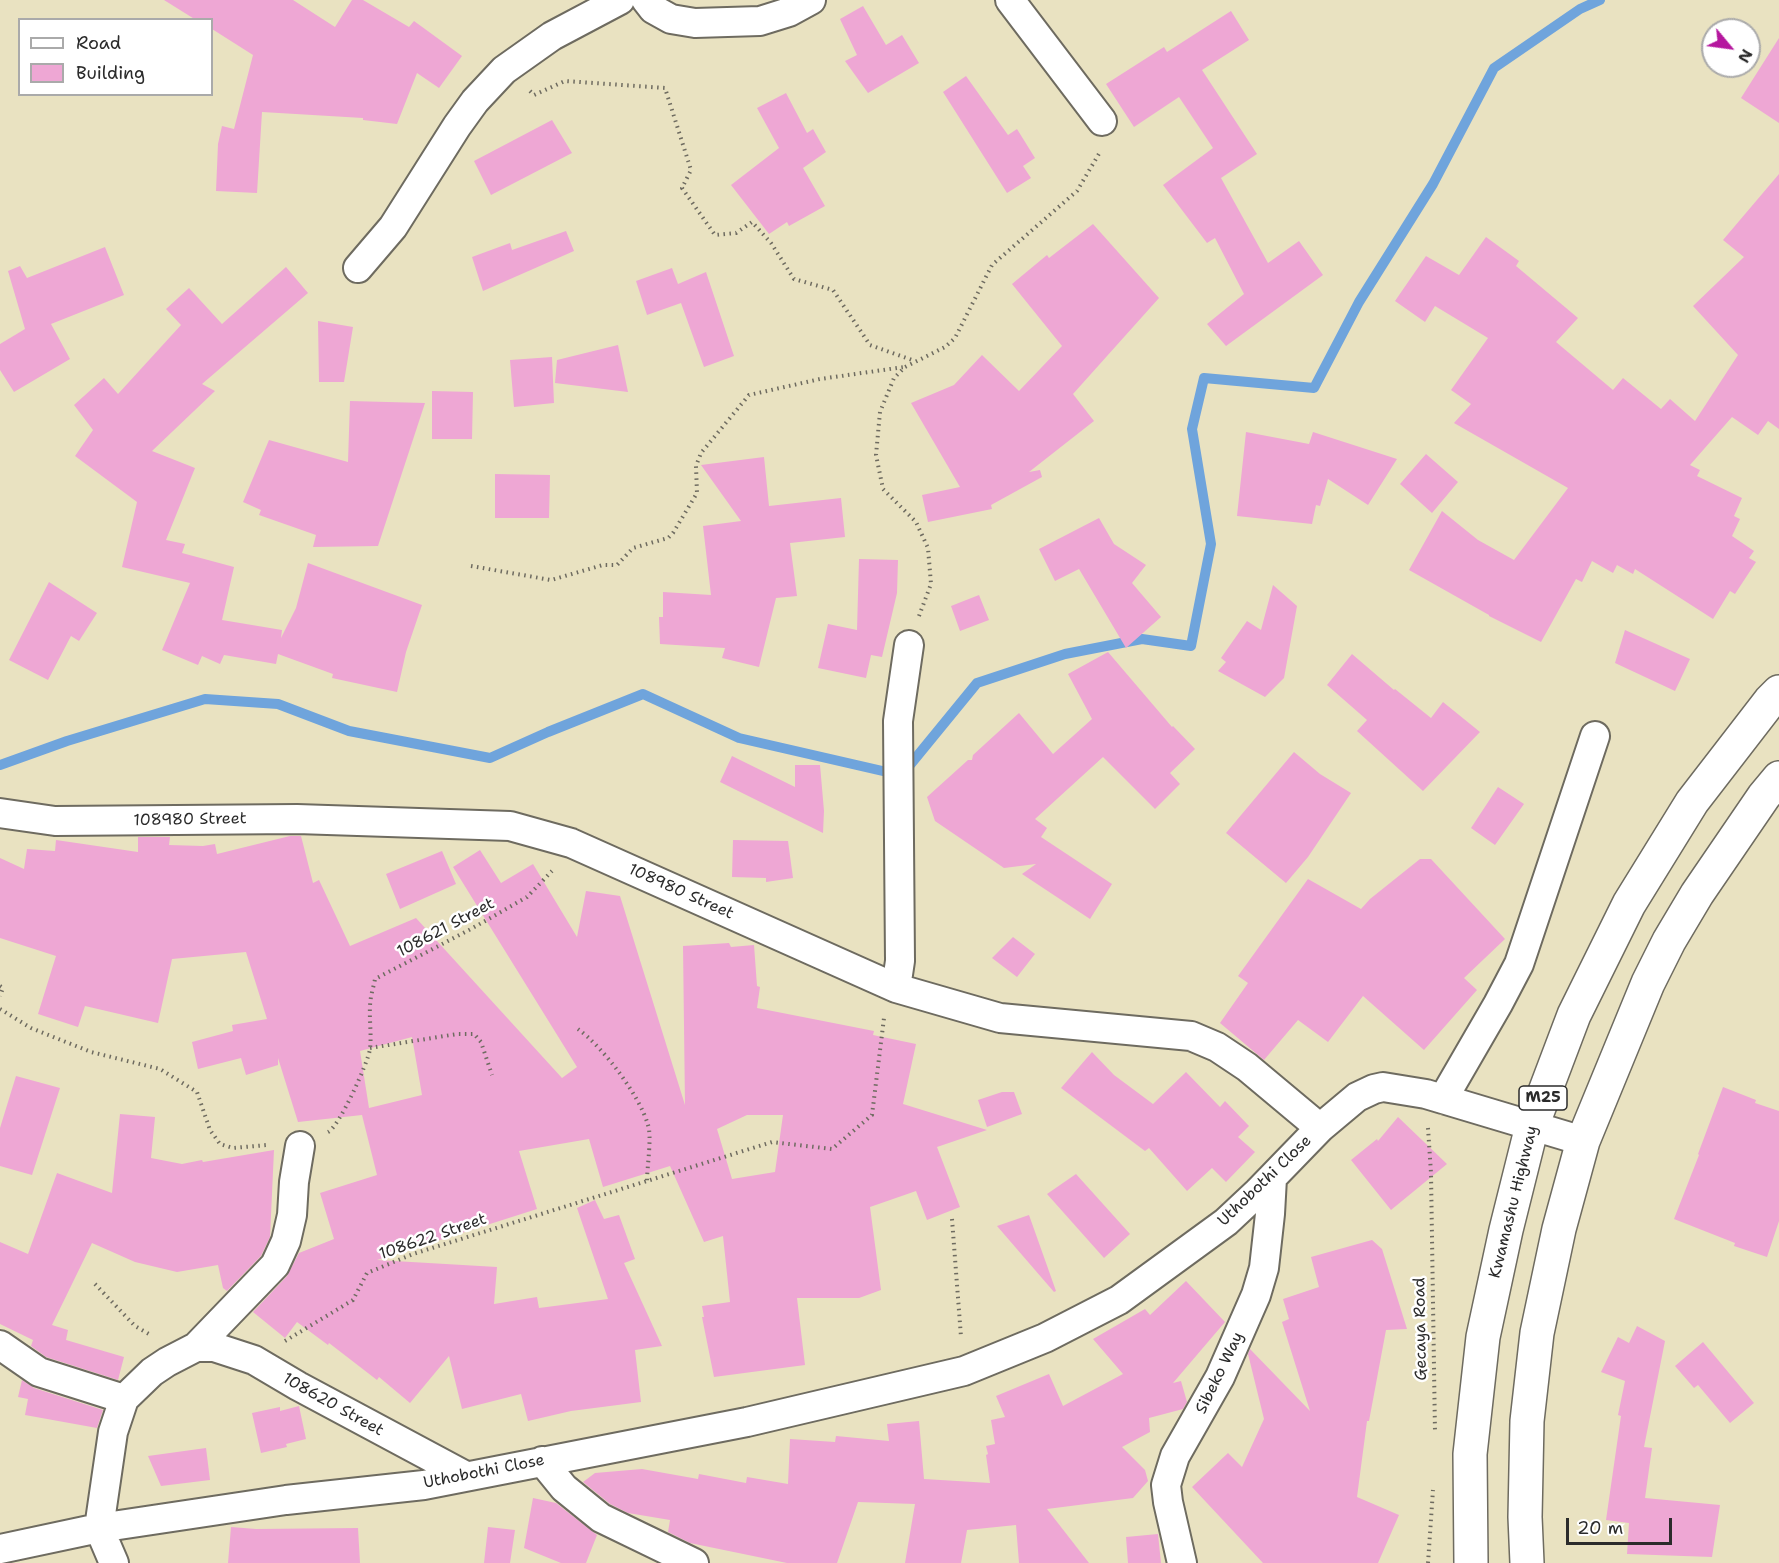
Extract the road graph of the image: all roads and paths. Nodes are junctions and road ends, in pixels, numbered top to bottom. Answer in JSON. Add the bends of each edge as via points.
{"nodes":[{"id":1,"x":620,"y":0,"type":"edge"},
{"id":2,"x":646,"y":0,"type":"edge"},
{"id":3,"x":811,"y":0,"type":"edge"},
{"id":4,"x":1010,"y":0,"type":"edge"},
{"id":5,"x":504,"y":70,"type":"junction"},
{"id":6,"x":1102,"y":121,"type":"joint"},
{"id":7,"x":358,"y":268,"type":"dead end"},
{"id":8,"x":916,"y":361,"type":"junction"},
{"id":9,"x":905,"y":367,"type":"junction"},
{"id":10,"x":471,"y":566,"type":"dead end"},
{"id":11,"x":909,"y":645,"type":"joint"},
{"id":12,"x":1779,"y":692,"type":"edge"},
{"id":13,"x":1595,"y":736,"type":"dead end"},
{"id":14,"x":1779,"y":778,"type":"edge"},
{"id":15,"x":0,"y":813,"type":"edge"},
{"id":16,"x":571,"y":843,"type":"junction"},
{"id":17,"x":0,"y":986,"type":"edge"},
{"id":18,"x":896,"y":988,"type":"junction"},
{"id":19,"x":0,"y":996,"type":"edge"},
{"id":20,"x":0,"y":1009,"type":"edge"},
{"id":21,"x":578,"y":1029,"type":"dead end"},
{"id":22,"x":370,"y":1048,"type":"junction"},
{"id":23,"x":492,"y":1075,"type":"dead end"},
{"id":24,"x":1435,"y":1097,"type":"junction"},
{"id":25,"x":1533,"y":1126,"type":"junction"},
{"id":26,"x":1320,"y":1128,"type":"junction"},
{"id":27,"x":1583,"y":1141,"type":"junction"},
{"id":28,"x":300,"y":1146,"type":"junction"},
{"id":29,"x":1272,"y":1178,"type":"junction"},
{"id":30,"x":647,"y":1181,"type":"junction"},
{"id":31,"x":951,"y":1219,"type":"dead end"},
{"id":32,"x":95,"y":1284,"type":"dead end"},
{"id":33,"x":0,"y":1345,"type":"edge"},
{"id":34,"x":196,"y":1347,"type":"junction"},
{"id":35,"x":254,"y":1360,"type":"junction"},
{"id":36,"x":964,"y":1371,"type":"junction"},
{"id":37,"x":124,"y":1399,"type":"junction"},
{"id":38,"x":1435,"y":1436,"type":"dead end"},
{"id":39,"x":542,"y":1461,"type":"junction"},
{"id":40,"x":466,"y":1476,"type":"junction"},
{"id":41,"x":1434,"y":1482,"type":"dead end"},
{"id":42,"x":99,"y":1527,"type":"junction"},
{"id":43,"x":0,"y":1550,"type":"edge"},
{"id":44,"x":114,"y":1563,"type":"edge"},
{"id":45,"x":694,"y":1563,"type":"edge"},
{"id":46,"x":1182,"y":1563,"type":"edge"},
{"id":47,"x":1428,"y":1563,"type":"edge"},
{"id":48,"x":1471,"y":1563,"type":"edge"},
{"id":49,"x":1527,"y":1563,"type":"edge"}],
"edges":[{"from":1,"to":5,"type":"street","via":[[552,36]]},
{"from":2,"to":3,"type":"street","via":[[671,19],[695,23],[760,21]]},
{"from":4,"to":6,"type":"street"},
{"from":5,"to":7,"type":"street","via":[[475,101],[393,227]]},
{"from":5,"to":8,"type":"path","via":[[534,95],[566,81],[665,88],[691,170],[682,188],[715,235],[736,233],[752,222],[794,279],[833,290],[870,345]]},
{"from":6,"to":8,"type":"path","via":[[1100,153],[1077,191],[992,264],[955,338],[945,348]]},
{"from":8,"to":9,"type":"path"},
{"from":9,"to":10,"type":"path","via":[[820,379],[749,395],[701,453],[696,466],[697,493],[672,533],[668,538],[633,548],[617,565],[603,565],[551,580]]},
{"from":9,"to":11,"type":"path","via":[[894,378],[880,412],[876,455],[883,489],[916,522],[928,548],[931,584]]},
{"from":11,"to":18,"type":"street","via":[[898,721],[900,961]]},
{"from":12,"to":25,"type":"main road","name":"Kwamashu Highway","number":"M25","via":[[1692,802],[1629,904],[1574,1015]]},
{"from":13,"to":24,"type":"street","via":[[1519,964],[1498,1004]]},
{"from":14,"to":27,"type":"main road","via":[[1697,894],[1669,941]]},
{"from":15,"to":16,"type":"street","name":"108980 Street","via":[[55,821],[297,819],[510,826]]},
{"from":16,"to":18,"type":"street","name":"108980 Street"},
{"from":16,"to":22,"type":"path","name":"108621 Street","via":[[558,865],[527,897],[375,979]]},
{"from":17,"to":19,"type":"path"},
{"from":18,"to":26,"type":"street","name":"108980 Street","via":[[1000,1018],[1191,1036],[1247,1067]]},
{"from":18,"to":30,"type":"path","name":"108622 Street","via":[[884,1015],[872,1115],[832,1149],[772,1142]]},
{"from":20,"to":28,"type":"path","name":"108621 Street","via":[[31,1028],[91,1052],[160,1068],[197,1092],[210,1130],[220,1144],[233,1148]]},
{"from":21,"to":30,"type":"path","via":[[591,1038],[638,1101],[649,1127]]},
{"from":22,"to":23,"type":"path","via":[[474,1034],[481,1042]]},
{"from":22,"to":28,"type":"path","name":"108621 Street","via":[[333,1130]]},
{"from":24,"to":25,"type":"street","name":"Uthobothi Close"},
{"from":24,"to":26,"type":"street","name":"Uthobothi Close","via":[[1383,1087],[1374,1089],[1357,1097]]},
{"from":24,"to":38,"type":"path","name":"Gecaya Road","via":[[1431,1173]]},
{"from":25,"to":27,"type":"street","name":"Uthobothi Close"},
{"from":25,"to":48,"type":"main road","name":"Kwamashu Highway","number":"M25","via":[[1483,1337],[1470,1454]]},
{"from":26,"to":29,"type":"street","name":"Uthobothi Close"},
{"from":27,"to":49,"type":"main road","via":[[1559,1229],[1538,1334],[1527,1421]]},
{"from":28,"to":34,"type":"street","via":[[292,1215],[275,1265]]},
{"from":29,"to":36,"type":"street","name":"Uthobothi Close","via":[[1226,1222],[1119,1300],[1044,1338]]},
{"from":29,"to":46,"type":"street","name":"Sibeko Way","via":[[1264,1268],[1256,1295],[1220,1377],[1175,1456],[1166,1485]]},
{"from":30,"to":35,"type":"path","name":"108622 Street","via":[[413,1254],[367,1273],[353,1300]]},
{"from":31,"to":36,"type":"path"},
{"from":32,"to":34,"type":"path","via":[[135,1326],[160,1340]]},
{"from":33,"to":37,"type":"street","via":[[39,1372]]},
{"from":34,"to":35,"type":"street","name":"108620 Street","via":[[214,1347]]},
{"from":34,"to":37,"type":"street","via":[[152,1372]]},
{"from":35,"to":40,"type":"street","name":"108620 Street"},
{"from":36,"to":39,"type":"street","name":"Uthobothi Close","via":[[747,1422]]},
{"from":37,"to":42,"type":"street","via":[[113,1432]]},
{"from":39,"to":40,"type":"street","name":"Uthobothi Close"},
{"from":39,"to":45,"type":"street","via":[[564,1488],[601,1518]]},
{"from":40,"to":42,"type":"street","name":"Uthobothi Close","via":[[424,1485]]},
{"from":41,"to":47,"type":"path"},
{"from":42,"to":43,"type":"street","name":"Uthobothi Close"},
{"from":42,"to":44,"type":"street"}]}
